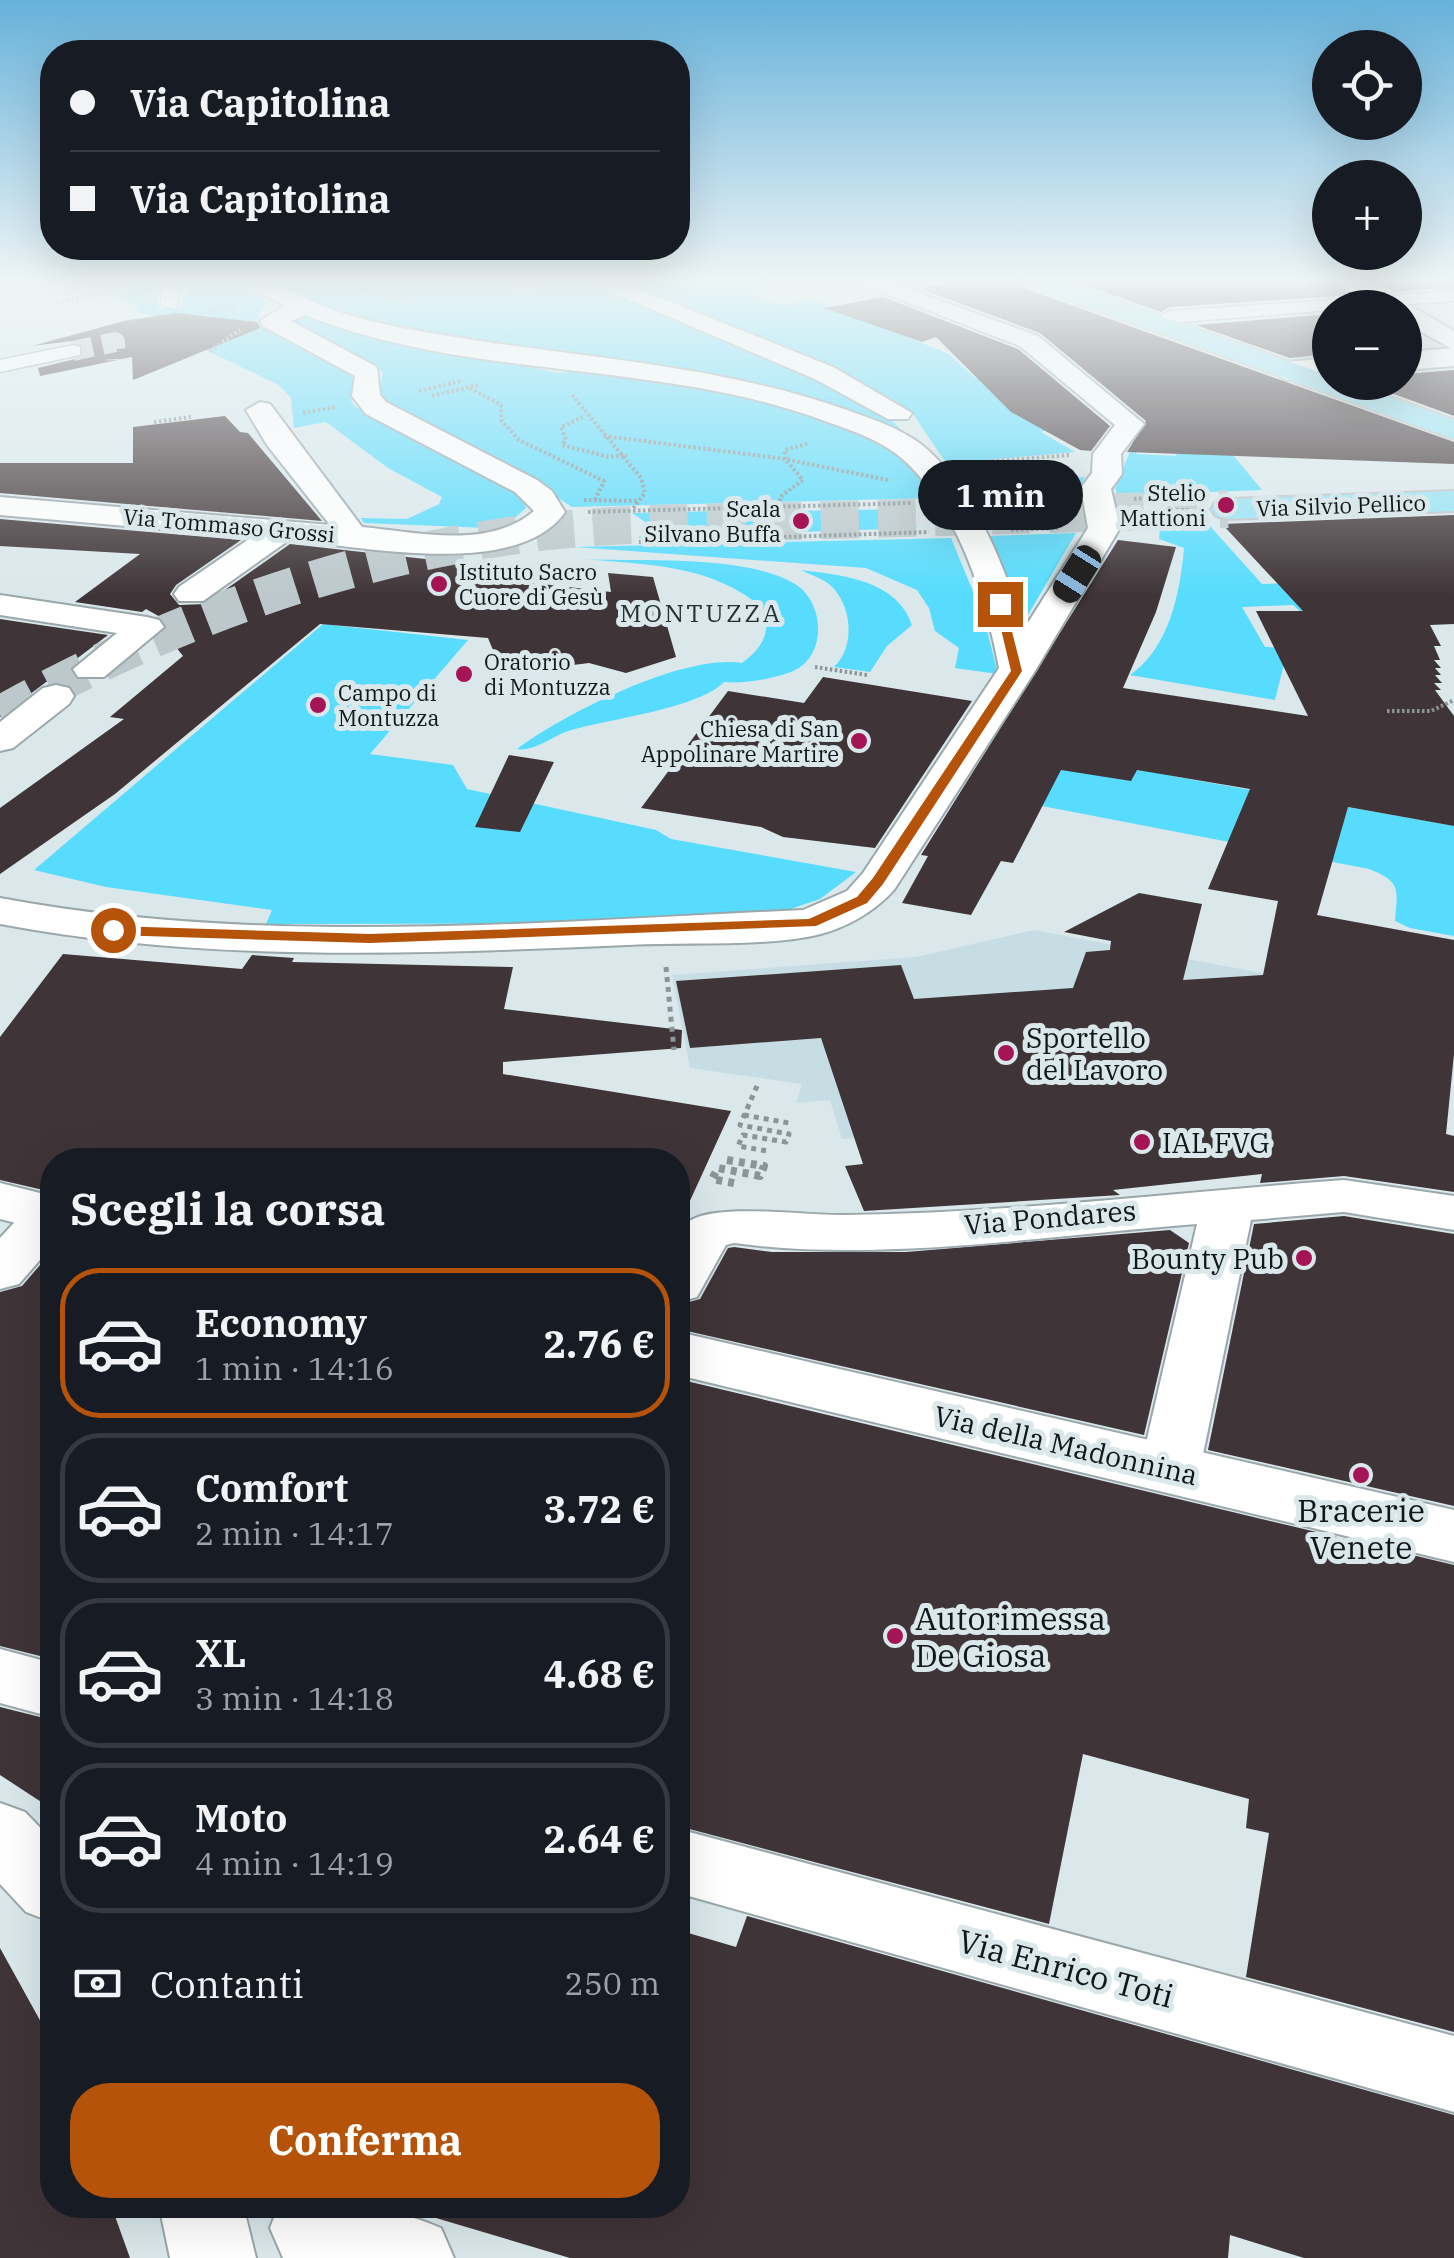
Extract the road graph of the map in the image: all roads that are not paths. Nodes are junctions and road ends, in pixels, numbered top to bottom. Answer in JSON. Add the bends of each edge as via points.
{"nodes":[{"id":1,"x":367,"y":385,"type":"edge"},
{"id":2,"x":710,"y":385,"type":"edge"},
{"id":3,"x":846,"y":385,"type":"edge"},
{"id":4,"x":1083,"y":385,"type":"edge"},
{"id":5,"x":1327,"y":385,"type":"edge"},
{"id":6,"x":273,"y":413,"type":"road end"},
{"id":7,"x":1454,"y":430,"type":"edge"},
{"id":8,"x":914,"y":453,"type":"junction"},
{"id":9,"x":1454,"y":501,"type":"edge"},
{"id":10,"x":0,"y":506,"type":"edge"},
{"id":11,"x":1228,"y":508,"type":"tunnel mouth"},
{"id":12,"x":286,"y":528,"type":"junction"},
{"id":13,"x":348,"y":534,"type":"junction"},
{"id":14,"x":191,"y":594,"type":"dead end"},
{"id":15,"x":0,"y":605,"type":"edge"},
{"id":16,"x":91,"y":669,"type":"dead end"},
{"id":17,"x":1016,"y":671,"type":"junction"},
{"id":18,"x":56,"y":696,"type":"dead end"},
{"id":19,"x":0,"y":740,"type":"edge"},
{"id":20,"x":0,"y":911,"type":"edge"},
{"id":21,"x":0,"y":1201,"type":"edge"},
{"id":22,"x":1228,"y":1202,"type":"junction"},
{"id":23,"x":40,"y":1211,"type":"edge"},
{"id":24,"x":1454,"y":1213,"type":"edge"},
{"id":25,"x":40,"y":1227,"type":"edge"},
{"id":26,"x":690,"y":1263,"type":"edge"},
{"id":27,"x":0,"y":1271,"type":"edge"},
{"id":28,"x":690,"y":1357,"type":"edge"},
{"id":29,"x":1170,"y":1470,"type":"junction"},
{"id":30,"x":1454,"y":1536,"type":"edge"},
{"id":31,"x":0,"y":1676,"type":"edge"},
{"id":32,"x":40,"y":1687,"type":"edge"},
{"id":33,"x":0,"y":1834,"type":"edge"},
{"id":34,"x":690,"y":1864,"type":"edge"},
{"id":35,"x":40,"y":1876,"type":"edge"},
{"id":36,"x":1454,"y":2074,"type":"edge"},
{"id":37,"x":205,"y":2218,"type":"edge"},
{"id":38,"x":312,"y":2228,"type":"dead end"},
{"id":39,"x":214,"y":2258,"type":"edge"},
{"id":40,"x":410,"y":2258,"type":"edge"}],
"edges":[{"from":1,"to":13,"type":"street","name":"Via Tommaso Grossi","via":[[376,408],[514,480],[550,512],[502,539],[457,545]]},
{"from":2,"to":8,"type":"street","via":[[771,395],[874,431]]},
{"from":3,"to":8,"type":"street","via":[[879,399],[916,430],[921,442]]},
{"from":4,"to":17,"type":"street","via":[[1130,424],[1107,454],[1107,474],[1096,488],[1104,528],[1098,542]]},
{"from":5,"to":7,"type":"main road"},
{"from":6,"to":13,"type":"street","via":[[277,439],[345,521]]},
{"from":8,"to":17,"type":"street","via":[[967,532],[1000,604]]},
{"from":9,"to":11,"type":"main road","name":"Via Silvio Pellico"},
{"from":10,"to":12,"type":"street","name":"Via Tommaso Grossi"},
{"from":12,"to":13,"type":"street","name":"Via Tommaso Grossi"},
{"from":12,"to":14,"type":"street"},
{"from":15,"to":16,"type":"street","via":[[147,627]]},
{"from":17,"to":20,"type":"street","via":[[878,881],[862,900],[811,923],[507,937],[252,938],[85,928]]},
{"from":18,"to":19,"type":"street"},
{"from":21,"to":23,"type":"street"},
{"from":22,"to":24,"type":"street","name":"Via Pondares","via":[[1377,1198]]},
{"from":22,"to":26,"type":"street","name":"Via Pondares","via":[[870,1232],[730,1225],[706,1234]]},
{"from":22,"to":29,"type":"street"},
{"from":25,"to":27,"type":"street"},
{"from":28,"to":29,"type":"street","name":"Via della Madonnina"},
{"from":29,"to":30,"type":"street","name":"Via della Madonnina"},
{"from":31,"to":32,"type":"street"},
{"from":33,"to":35,"type":"street"},
{"from":34,"to":36,"type":"street","name":"Via Enrico Toti"},
{"from":37,"to":39,"type":"street"},
{"from":38,"to":40,"type":"street"}]}
